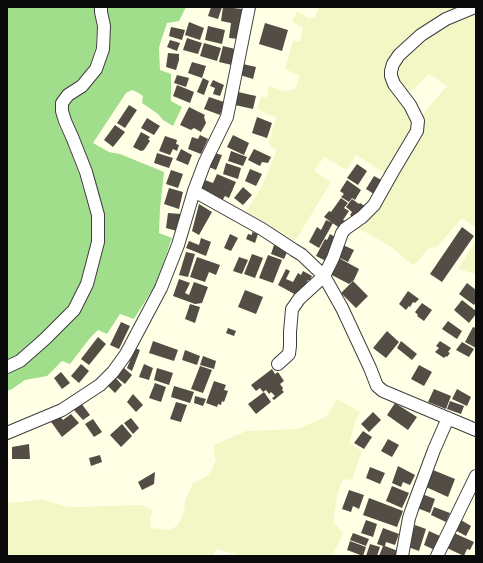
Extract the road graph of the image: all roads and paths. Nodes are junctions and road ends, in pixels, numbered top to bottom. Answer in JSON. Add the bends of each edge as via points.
{"nodes":[{"id":1,"x":101,"y":7,"type":"edge"},
{"id":2,"x":249,"y":7,"type":"edge"},
{"id":3,"x":475,"y":7,"type":"edge"},
{"id":4,"x":194,"y":191,"type":"junction"},
{"id":5,"x":324,"y":276,"type":"junction"},
{"id":6,"x":278,"y":364,"type":"dead end"},
{"id":7,"x":7,"y":367,"type":"edge"},
{"id":8,"x":448,"y":418,"type":"junction"},
{"id":9,"x":476,"y":430,"type":"edge"},
{"id":10,"x":7,"y":433,"type":"edge"},
{"id":11,"x":476,"y":476,"type":"edge"},
{"id":12,"x":402,"y":556,"type":"edge"},
{"id":13,"x":437,"y":556,"type":"edge"}],
"edges":[{"from":1,"to":7,"type":"street","via":[[104,26],[103,48],[96,69],[82,86],[68,95],[62,103],[65,121],[86,172],[98,214],[98,242],[91,270],[74,310],[20,361]]},
{"from":2,"to":4,"type":"street","via":[[226,117]]},
{"from":3,"to":5,"type":"street","via":[[446,19],[421,35],[393,64],[391,76],[418,121],[417,131],[374,205],[342,233]]},
{"from":4,"to":5,"type":"street","via":[[298,252]]},
{"from":4,"to":10,"type":"street","via":[[178,245],[161,288],[126,354],[100,385],[62,410]]},
{"from":5,"to":6,"type":"street","via":[[292,309],[288,354]]},
{"from":5,"to":8,"type":"street","via":[[342,308],[377,386],[383,391]]},
{"from":8,"to":9,"type":"street"},
{"from":8,"to":12,"type":"street","via":[[409,518]]},
{"from":11,"to":13,"type":"street"}]}
